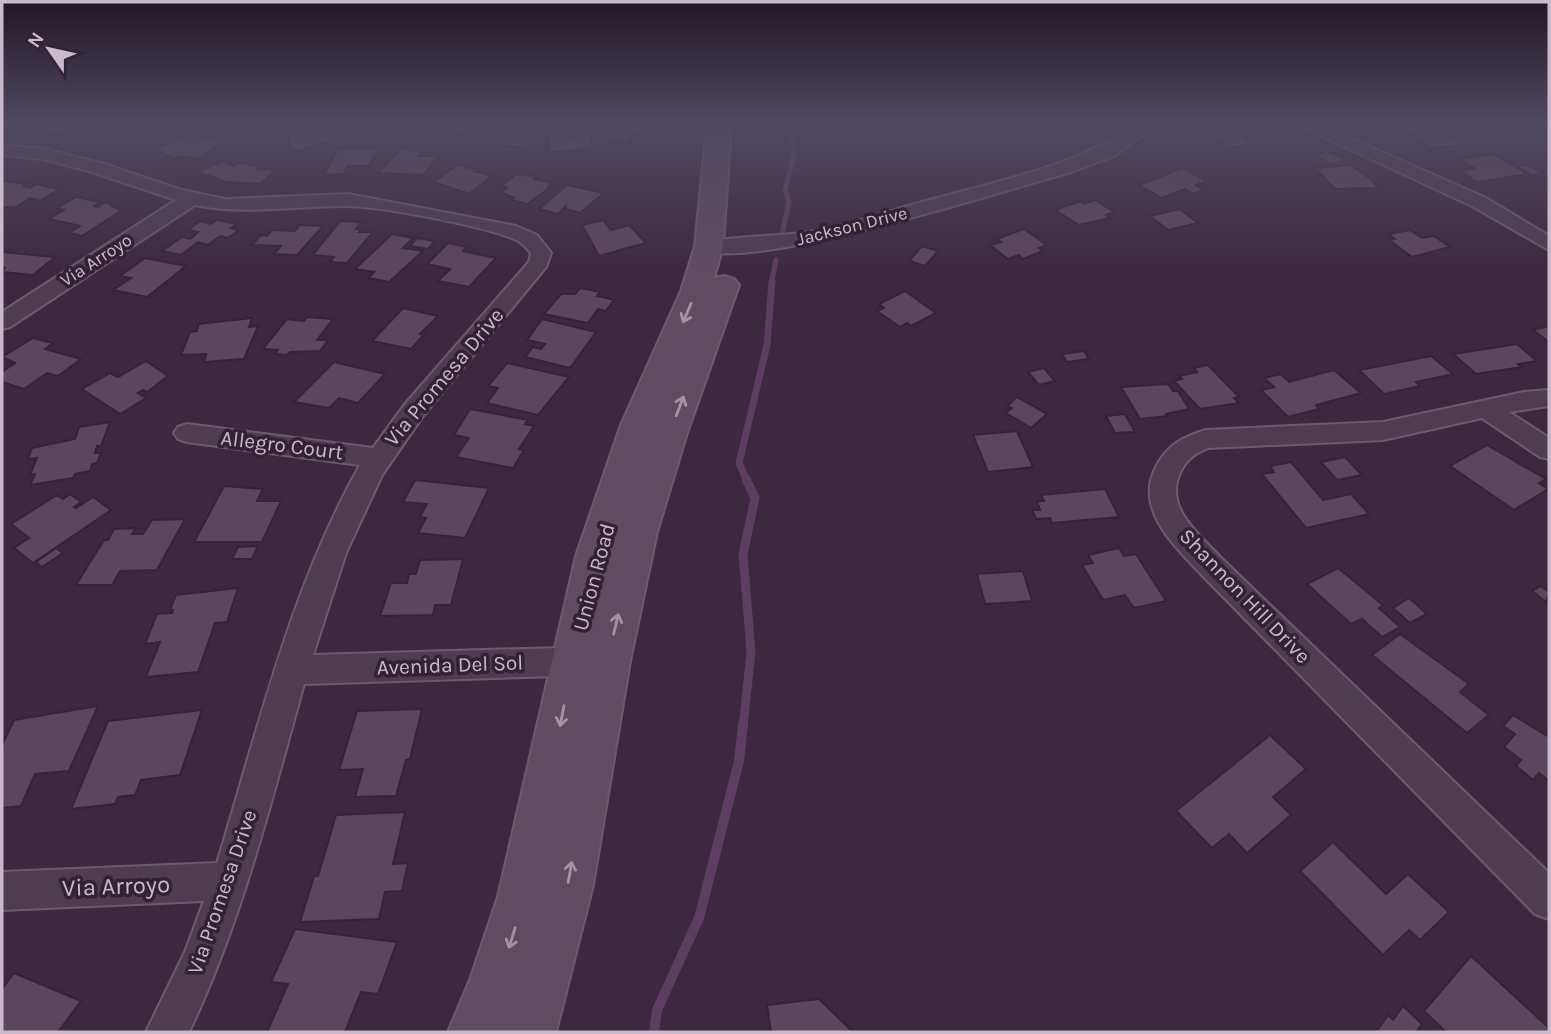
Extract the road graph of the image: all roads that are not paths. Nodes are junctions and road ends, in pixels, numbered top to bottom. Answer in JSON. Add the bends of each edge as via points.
{"nodes":[{"id":1,"x":117,"y":174,"type":"edge"},
{"id":2,"x":720,"y":174,"type":"edge"},
{"id":3,"x":733,"y":174,"type":"edge"},
{"id":4,"x":1042,"y":174,"type":"edge"},
{"id":5,"x":1417,"y":174,"type":"edge"},
{"id":6,"x":191,"y":199,"type":"junction"},
{"id":7,"x":1549,"y":244,"type":"edge"},
{"id":8,"x":721,"y":246,"type":"junction"},
{"id":9,"x":2,"y":322,"type":"edge"},
{"id":10,"x":1549,"y":398,"type":"edge"},
{"id":11,"x":1486,"y":409,"type":"junction"},
{"id":12,"x":187,"y":433,"type":"dead end"},
{"id":13,"x":1549,"y":450,"type":"edge"},
{"id":14,"x":378,"y":458,"type":"junction"},
{"id":15,"x":590,"y":661,"type":"junction"},
{"id":16,"x":292,"y":670,"type":"junction"},
{"id":17,"x":230,"y":881,"type":"junction"},
{"id":18,"x":2,"y":891,"type":"edge"},
{"id":19,"x":1549,"y":900,"type":"edge"},
{"id":20,"x":167,"y":1032,"type":"edge"},
{"id":21,"x":477,"y":1032,"type":"edge"},
{"id":22,"x":527,"y":1032,"type":"edge"}],
"edges":[{"from":1,"to":6,"type":"street","name":"Via Promesa Drive"},
{"from":2,"to":8,"type":"main road","name":"Union Road"},
{"from":3,"to":8,"type":"main road","name":"Union Road"},
{"from":4,"to":8,"type":"street","name":"Jackson Drive","via":[[819,237]]},
{"from":5,"to":7,"type":"street","via":[[1479,202]]},
{"from":6,"to":9,"type":"street","name":"Via Arroyo"},
{"from":6,"to":14,"type":"street","name":"Via Promesa Drive","via":[[259,206],[348,200],[381,204],[509,230],[537,245],[539,264]]},
{"from":8,"to":15,"type":"main road","name":"Union Road","via":[[696,291],[635,438],[596,556]]},
{"from":10,"to":11,"type":"street","name":"Shannon Hill Drive"},
{"from":11,"to":13,"type":"street"},
{"from":11,"to":19,"type":"street","name":"Shannon Hill Drive","via":[[1364,433],[1195,443],[1174,456],[1165,476],[1163,501],[1180,531],[1210,565]]},
{"from":12,"to":14,"type":"street","name":"Allegro Court"},
{"from":14,"to":16,"type":"street","name":"Via Promesa Drive","via":[[332,553]]},
{"from":15,"to":16,"type":"street","name":"Avenida Del Sol"},
{"from":15,"to":21,"type":"main road","name":"Union Road","one_way":true,"via":[[524,897]]},
{"from":22,"to":15,"type":"main road","name":"Union Road","one_way":true,"via":[[567,885]]},
{"from":16,"to":17,"type":"street","name":"Via Promesa Drive"},
{"from":17,"to":18,"type":"street","name":"Via Arroyo"},
{"from":17,"to":20,"type":"street","name":"Via Promesa Drive","via":[[202,961]]}]}
